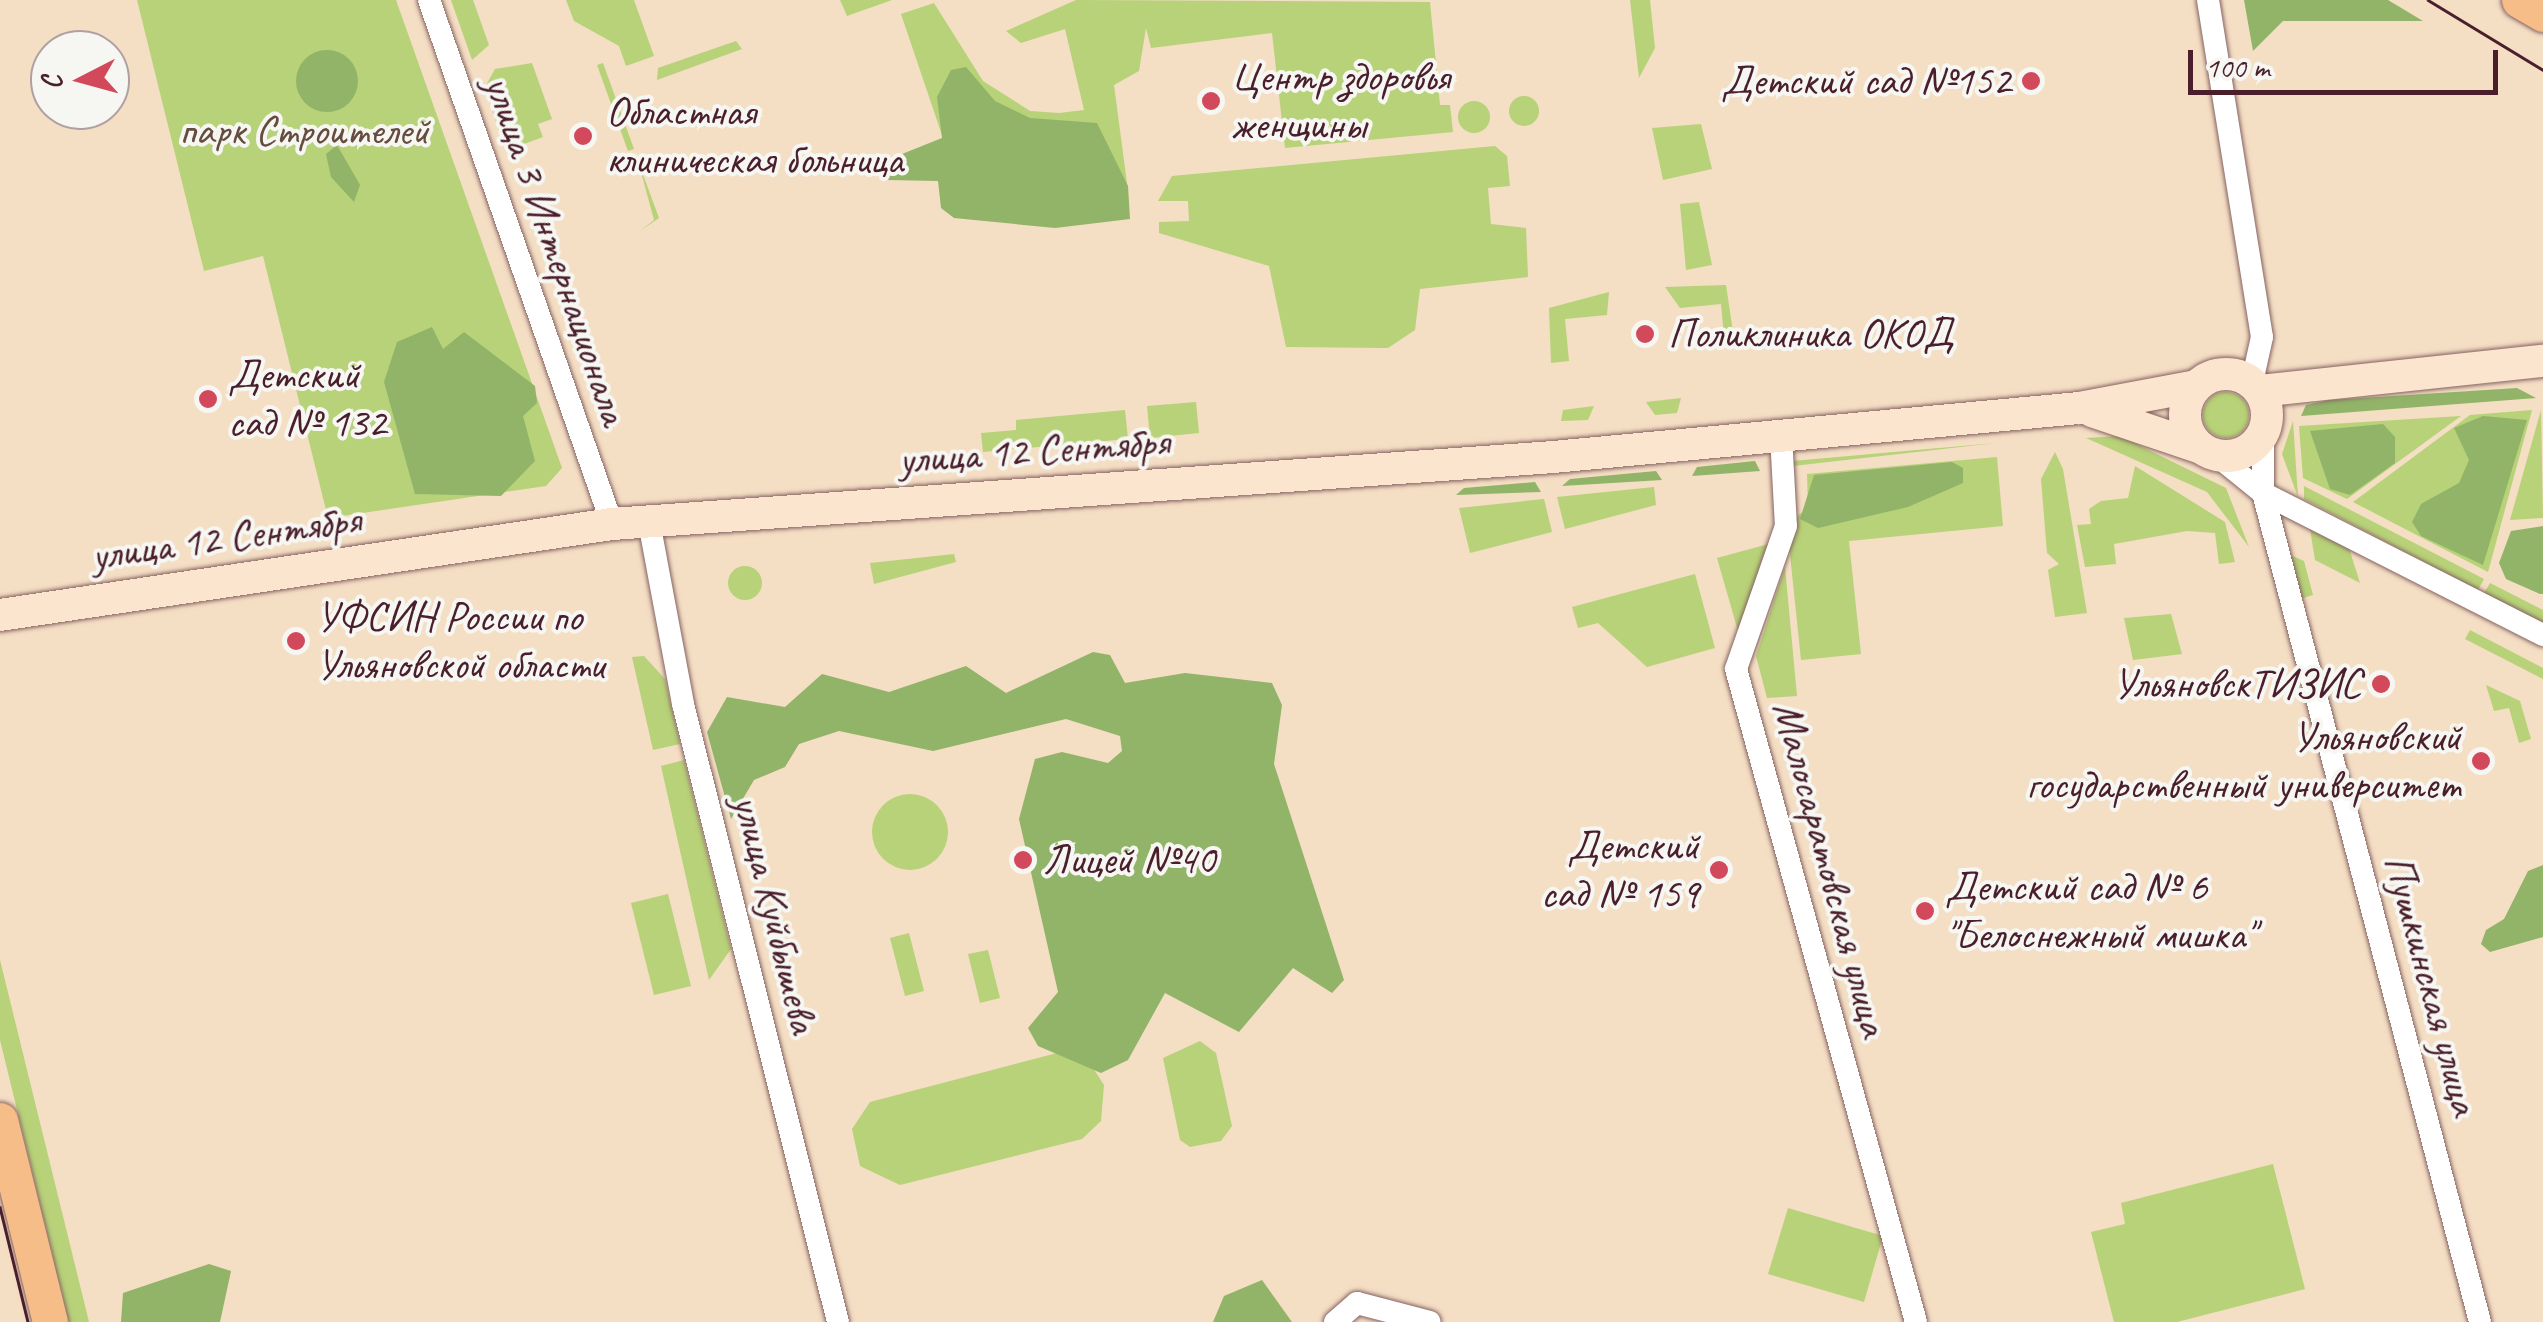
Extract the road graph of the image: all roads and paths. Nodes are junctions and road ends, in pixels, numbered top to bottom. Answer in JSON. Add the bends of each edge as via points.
{"nodes":[{"id":1,"x":428,"y":0,"type":"edge"},
{"id":2,"x":2208,"y":0,"type":"edge"},
{"id":3,"x":2519,"y":0,"type":"edge"},
{"id":4,"x":2543,"y":14,"type":"edge"},
{"id":5,"x":2543,"y":361,"type":"edge"},
{"id":6,"x":2196,"y":386,"type":"junction"},
{"id":7,"x":2256,"y":387,"type":"junction"},
{"id":8,"x":2079,"y":408,"type":"junction"},
{"id":9,"x":2263,"y":434,"type":"junction"},
{"id":10,"x":1781,"y":435,"type":"junction"},
{"id":11,"x":2209,"y":451,"type":"junction"},
{"id":12,"x":2263,"y":493,"type":"junction"},
{"id":13,"x":649,"y":522,"type":"junction"},
{"id":14,"x":612,"y":524,"type":"junction"},
{"id":15,"x":0,"y":615,"type":"edge"},
{"id":16,"x":2543,"y":635,"type":"edge"},
{"id":17,"x":1,"y":1124,"type":"edge"},
{"id":18,"x":50,"y":1322,"type":"edge"},
{"id":19,"x":838,"y":1322,"type":"edge"},
{"id":20,"x":1335,"y":1322,"type":"edge"},
{"id":21,"x":1430,"y":1322,"type":"edge"},
{"id":22,"x":1916,"y":1322,"type":"edge"},
{"id":23,"x":2480,"y":1322,"type":"edge"}],
"edges":[{"from":1,"to":14,"type":"street","name":"улица 3 Интернационала"},
{"from":2,"to":7,"type":"street","via":[[2262,337]]},
{"from":3,"to":4,"type":"main road"},
{"from":5,"to":7,"type":"main road"},
{"from":6,"to":7,"type":"main road","via":[[2217,374]]},
{"from":6,"to":8,"type":"main road","name":"улица 12 Сентября"},
{"from":6,"to":11,"type":"main road","via":[[2185,418]]},
{"from":7,"to":9,"type":"main road"},
{"from":8,"to":10,"type":"main road","name":"улица 12 Сентября"},
{"from":8,"to":11,"type":"main road","name":"улица 12 Сентября"},
{"from":9,"to":11,"type":"main road","via":[[2243,453]]},
{"from":9,"to":12,"type":"street","name":"Пушкинская улица"},
{"from":10,"to":13,"type":"main road","name":"улица 12 Сентября"},
{"from":10,"to":22,"type":"street","name":"Малосаратовская улица","via":[[1786,526],[1736,669]]},
{"from":11,"to":12,"type":"street"},
{"from":12,"to":16,"type":"street"},
{"from":12,"to":23,"type":"street","name":"Пушкинская улица"},
{"from":13,"to":14,"type":"main road","name":"улица 12 Сентября"},
{"from":13,"to":19,"type":"street","name":"улица Куйбышева","via":[[669,640]]},
{"from":14,"to":15,"type":"main road","name":"улица 12 Сентября"},
{"from":17,"to":18,"type":"main road"},
{"from":20,"to":21,"type":"street","via":[[1357,1303]]}]}
